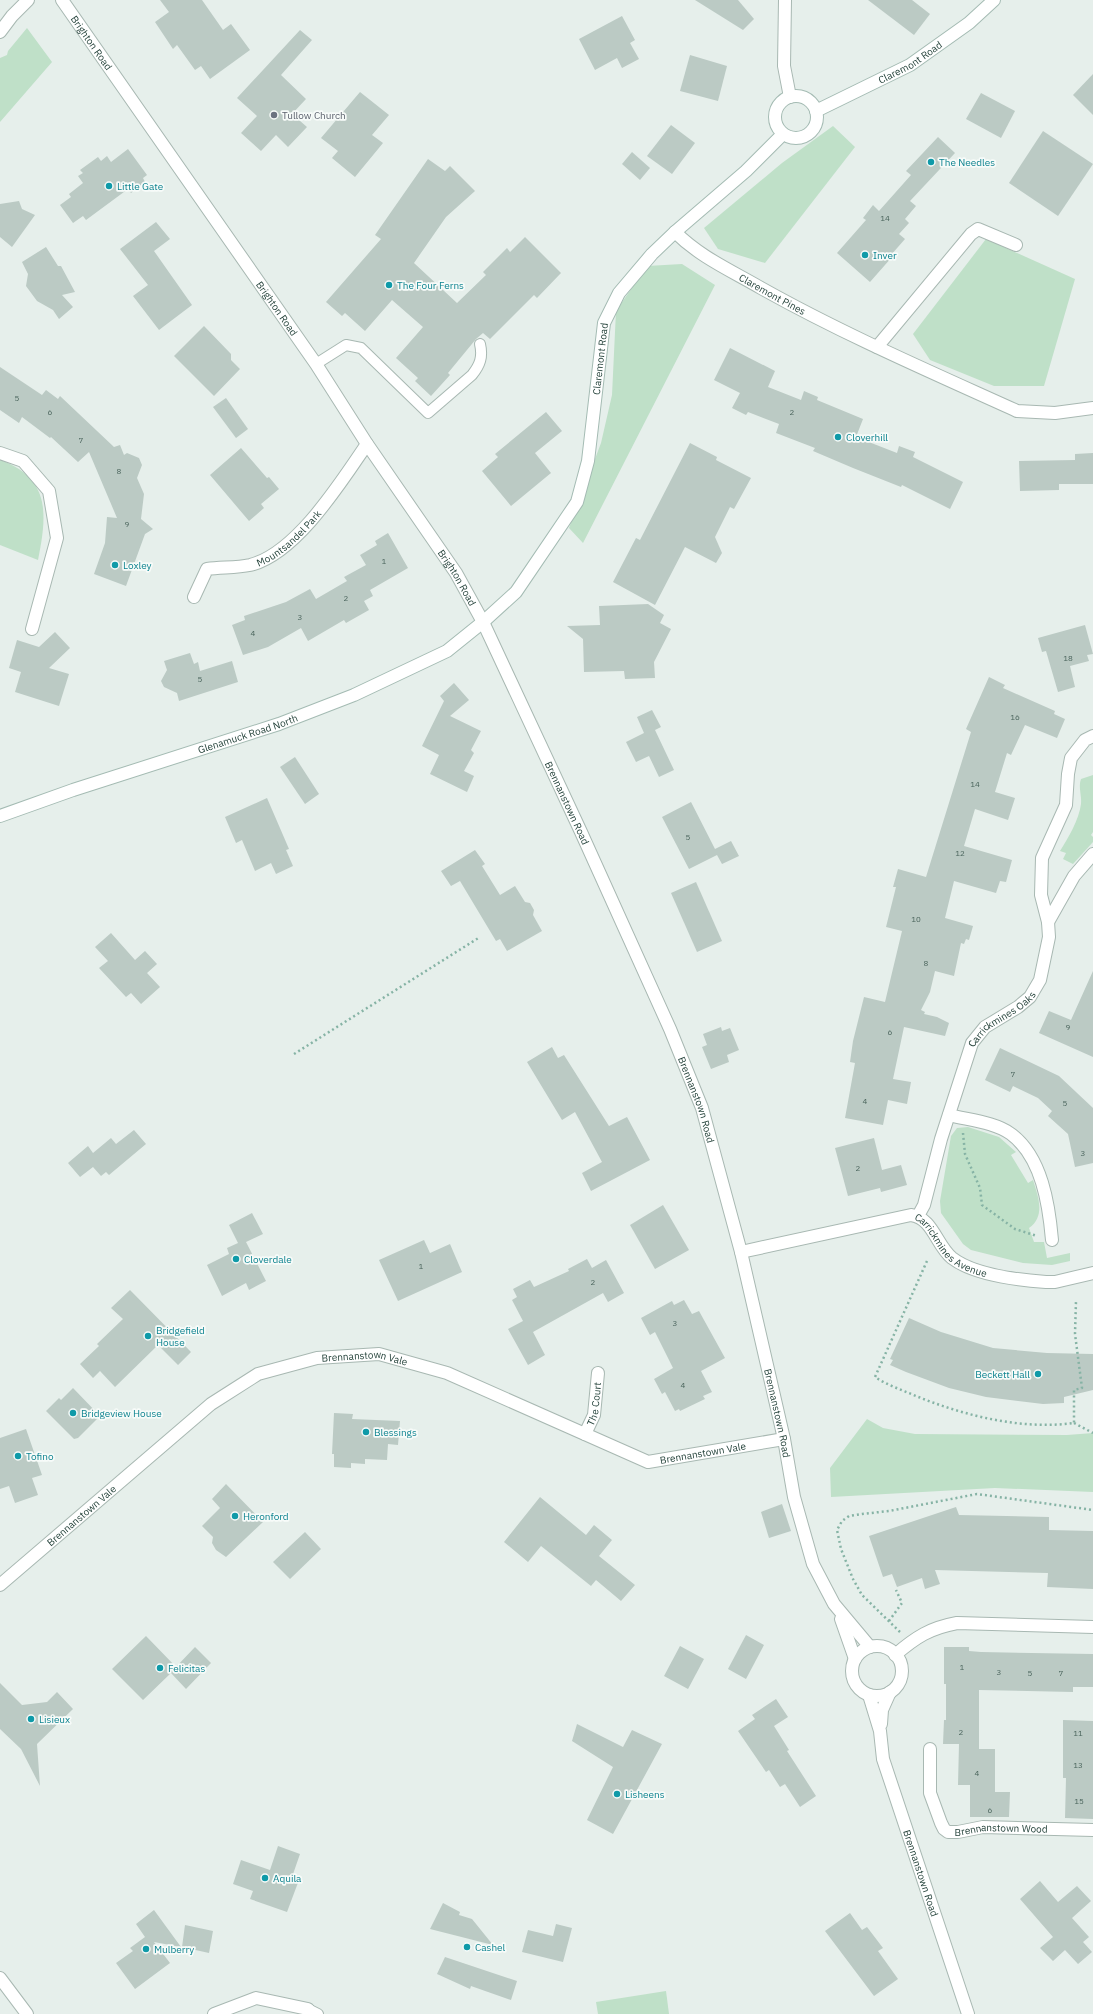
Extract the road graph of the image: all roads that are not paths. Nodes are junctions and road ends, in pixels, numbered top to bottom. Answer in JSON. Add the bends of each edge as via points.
{"nodes":[{"id":1,"x":28,"y":0,"type":"edge"},
{"id":2,"x":62,"y":0,"type":"edge"},
{"id":3,"x":785,"y":0,"type":"edge"},
{"id":4,"x":994,"y":0,"type":"edge"},
{"id":5,"x":0,"y":32,"type":"edge"},
{"id":6,"x":790,"y":97,"type":"junction"},
{"id":7,"x":816,"y":111,"type":"junction"},
{"id":8,"x":783,"y":134,"type":"junction"},
{"id":9,"x":675,"y":232,"type":"junction"},
{"id":10,"x":1016,"y":245,"type":"dead end"},
{"id":11,"x":480,"y":344,"type":"dead end"},
{"id":12,"x":877,"y":347,"type":"junction"},
{"id":13,"x":316,"y":364,"type":"junction"},
{"id":14,"x":1093,"y":408,"type":"edge"},
{"id":15,"x":368,"y":444,"type":"junction"},
{"id":16,"x":0,"y":453,"type":"edge"},
{"id":17,"x":194,"y":598,"type":"dead end"},
{"id":18,"x":483,"y":622,"type":"junction"},
{"id":19,"x":32,"y":629,"type":"dead end"},
{"id":20,"x":1093,"y":736,"type":"edge"},
{"id":21,"x":0,"y":816,"type":"edge"},
{"id":22,"x":1093,"y":854,"type":"edge"},
{"id":23,"x":1048,"y":922,"type":"junction"},
{"id":24,"x":949,"y":1115,"type":"junction"},
{"id":25,"x":918,"y":1216,"type":"junction"},
{"id":26,"x":1052,"y":1240,"type":"road end"},
{"id":27,"x":741,"y":1252,"type":"junction"},
{"id":28,"x":1093,"y":1273,"type":"edge"},
{"id":29,"x":598,"y":1373,"type":"dead end"},
{"id":30,"x":585,"y":1434,"type":"junction"},
{"id":31,"x":784,"y":1439,"type":"junction"},
{"id":32,"x":0,"y":1585,"type":"edge"},
{"id":33,"x":834,"y":1604,"type":"junction"},
{"id":34,"x":1093,"y":1627,"type":"edge"},
{"id":35,"x":870,"y":1647,"type":"junction"},
{"id":36,"x":895,"y":1655,"type":"junction"},
{"id":37,"x":855,"y":1659,"type":"junction"},
{"id":38,"x":890,"y":1692,"type":"junction"},
{"id":39,"x":869,"y":1695,"type":"junction"},
{"id":40,"x":880,"y":1731,"type":"junction"},
{"id":41,"x":930,"y":1749,"type":"dead end"},
{"id":42,"x":1093,"y":1830,"type":"edge"},
{"id":43,"x":0,"y":1978,"type":"edge"},
{"id":44,"x":313,"y":2012,"type":"edge"},
{"id":45,"x":26,"y":2014,"type":"edge"},
{"id":46,"x":214,"y":2014,"type":"edge"},
{"id":47,"x":968,"y":2014,"type":"edge"}],
"edges":[{"from":1,"to":5,"type":"street"},
{"from":2,"to":13,"type":"street","name":"Brighton Road"},
{"from":3,"to":6,"type":"street","via":[[784,66]]},
{"from":4,"to":7,"type":"street","name":"Claremont Road","via":[[970,23],[910,65]]},
{"from":6,"to":7,"type":"street","via":[[804,97]]},
{"from":6,"to":8,"type":"street","via":[[776,110],[776,125]]},
{"from":7,"to":8,"type":"street","via":[[817,119],[810,132],[798,138]]},
{"from":8,"to":9,"type":"street","name":"Claremont Road","via":[[746,171]]},
{"from":9,"to":12,"type":"street","name":"Claremont Pines","via":[[692,248],[713,262],[805,313]]},
{"from":9,"to":18,"type":"street","name":"Claremont Road","via":[[652,254],[619,293],[604,323],[588,461],[577,502],[516,592]]},
{"from":10,"to":12,"type":"street","via":[[978,229],[971,234]]},
{"from":11,"to":13,"type":"lane","via":[[482,359],[475,371],[428,413],[361,348],[346,345]]},
{"from":12,"to":14,"type":"street","name":"Claremont Pines","via":[[1017,412],[1055,413]]},
{"from":13,"to":15,"type":"street","name":"Brighton Road"},
{"from":15,"to":17,"type":"street","name":"Mountsandel Park","via":[[328,499],[281,550],[250,565],[207,569]]},
{"from":15,"to":18,"type":"street","name":"Brighton Road","via":[[456,574]]},
{"from":16,"to":19,"type":"street","via":[[24,461],[49,491],[57,538]]},
{"from":18,"to":21,"type":"street","name":"Glenamuck Road North","via":[[447,651],[354,695],[279,724]]},
{"from":18,"to":27,"type":"street","name":"Brennanstown Road","via":[[670,1029],[702,1108]]},
{"from":20,"to":23,"type":"street","name":"Carrickmines Oaks","via":[[1086,740],[1071,758],[1066,805],[1042,858],[1042,896]]},
{"from":22,"to":23,"type":"street","name":"Carrickmines Oaks","via":[[1074,876]]},
{"from":23,"to":24,"type":"street","name":"Carrickmines Oaks","via":[[1047,951],[1036,989],[1018,1007],[985,1026],[972,1043]]},
{"from":24,"to":25,"type":"street","name":"Carrickmines Oaks","via":[[924,1205]]},
{"from":24,"to":26,"type":"street","via":[[996,1126],[1011,1134],[1023,1147],[1032,1160],[1043,1187]]},
{"from":25,"to":27,"type":"street","name":"Carrickmines Avenue","via":[[911,1215]]},
{"from":25,"to":28,"type":"street","name":"Carrickmines Avenue","via":[[926,1222],[950,1257],[977,1270],[1017,1279],[1046,1282]]},
{"from":27,"to":31,"type":"street","name":"Brennanstown Road"},
{"from":29,"to":30,"type":"street","name":"The Court","via":[[594,1415]]},
{"from":30,"to":31,"type":"street","name":"Brennanstown Vale","via":[[648,1462]]},
{"from":30,"to":32,"type":"street","name":"Brennanstown Vale","via":[[447,1373],[379,1354],[317,1358],[258,1374],[211,1404]]},
{"from":31,"to":33,"type":"street","name":"Brennanstown Road","via":[[794,1497],[813,1564]]},
{"from":33,"to":35,"type":"street","name":"Brennanstown Road"},
{"from":33,"to":37,"type":"street","name":"Brennanstown Road"},
{"from":34,"to":36,"type":"street","via":[[957,1623],[937,1626],[910,1642]]},
{"from":35,"to":36,"type":"street","via":[[886,1648]]},
{"from":35,"to":37,"type":"street","via":[[861,1651]]},
{"from":36,"to":38,"type":"street","name":"Brennanstown Road","via":[[901,1665],[901,1677]]},
{"from":37,"to":39,"type":"street","name":"Brennanstown Road","via":[[852,1666],[854,1681]]},
{"from":38,"to":39,"type":"street"},
{"from":38,"to":40,"type":"street","name":"Brennanstown Road","via":[[882,1710]]},
{"from":39,"to":40,"type":"street","name":"Brennanstown Road"},
{"from":40,"to":47,"type":"street","name":"Brennanstown Road","via":[[883,1759]]},
{"from":41,"to":42,"type":"street","name":"Brennanstown Wood","via":[[927,1773],[930,1793],[941,1823],[948,1832],[983,1827]]},
{"from":43,"to":45,"type":"street"},
{"from":44,"to":46,"type":"street","via":[[256,1998]]}]}
